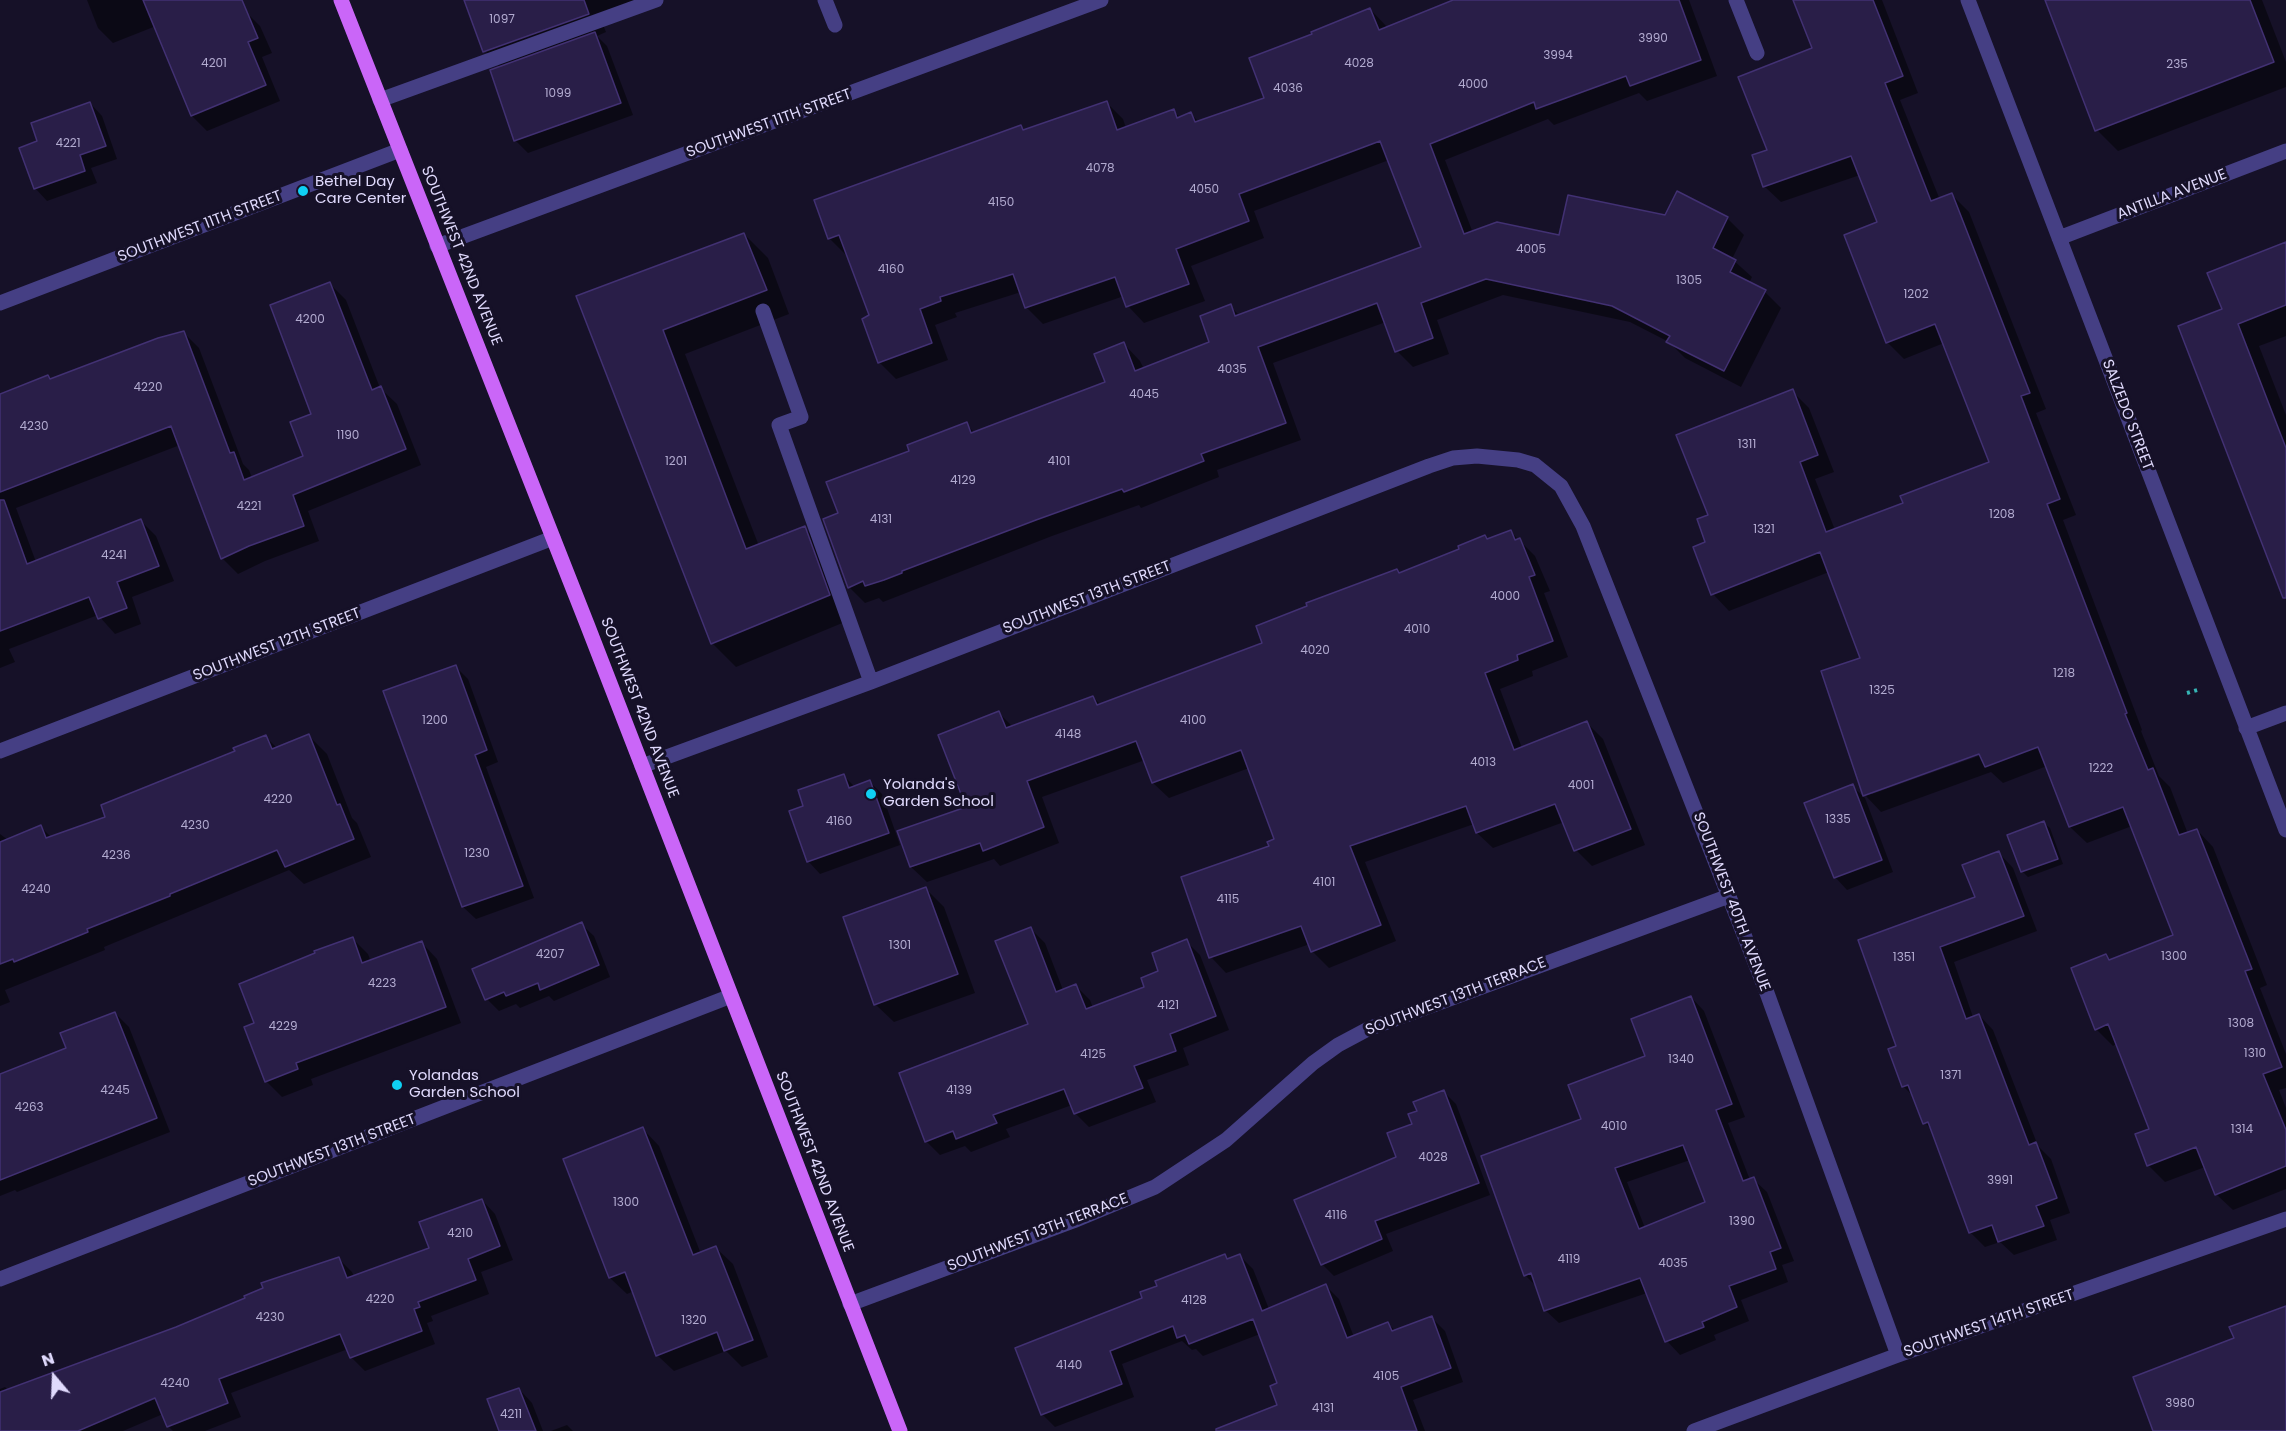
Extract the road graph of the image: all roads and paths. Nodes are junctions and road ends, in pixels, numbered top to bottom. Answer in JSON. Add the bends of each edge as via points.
{"nodes":[{"id":1,"x":341,"y":0,"type":"edge"},
{"id":2,"x":656,"y":0,"type":"edge"},
{"id":3,"x":825,"y":0,"type":"edge"},
{"id":4,"x":1101,"y":0,"type":"edge"},
{"id":5,"x":1736,"y":0,"type":"edge"},
{"id":6,"x":1968,"y":0,"type":"edge"},
{"id":7,"x":835,"y":25,"type":"dead end"},
{"id":8,"x":1757,"y":53,"type":"dead end"},
{"id":9,"x":380,"y":100,"type":"junction"},
{"id":10,"x":400,"y":150,"type":"junction"},
{"id":11,"x":2286,"y":151,"type":"edge"},
{"id":12,"x":2059,"y":238,"type":"junction"},
{"id":13,"x":437,"y":246,"type":"junction"},
{"id":14,"x":0,"y":303,"type":"edge"},
{"id":15,"x":763,"y":311,"type":"dead end"},
{"id":16,"x":1535,"y":465,"type":"joint"},
{"id":17,"x":553,"y":538,"type":"junction"},
{"id":18,"x":871,"y":682,"type":"junction"},
{"id":19,"x":2204,"y":687,"type":"dead end"},
{"id":20,"x":2187,"y":693,"type":"dead end"},
{"id":21,"x":2286,"y":713,"type":"edge"},
{"id":22,"x":2246,"y":728,"type":"junction"},
{"id":23,"x":0,"y":751,"type":"edge"},
{"id":24,"x":642,"y":766,"type":"junction"},
{"id":25,"x":2286,"y":830,"type":"edge"},
{"id":26,"x":1729,"y":896,"type":"junction"},
{"id":27,"x":731,"y":996,"type":"junction"},
{"id":28,"x":2286,"y":1220,"type":"edge"},
{"id":29,"x":0,"y":1279,"type":"edge"},
{"id":30,"x":850,"y":1304,"type":"junction"},
{"id":31,"x":1898,"y":1356,"type":"junction"},
{"id":32,"x":900,"y":1431,"type":"edge"},
{"id":33,"x":1694,"y":1431,"type":"edge"}],
"edges":[{"from":1,"to":9,"type":"main road","name":"SOUTHWEST 42ND AVENUE"},
{"from":2,"to":9,"type":"street"},
{"from":3,"to":7,"type":"street"},
{"from":4,"to":13,"type":"street","name":"SOUTHWEST 11TH STREET"},
{"from":5,"to":8,"type":"street"},
{"from":6,"to":12,"type":"street","name":"SALZEDO STREET"},
{"from":9,"to":10,"type":"main road","name":"SOUTHWEST 42ND AVENUE"},
{"from":10,"to":13,"type":"main road","name":"SOUTHWEST 42ND AVENUE"},
{"from":10,"to":14,"type":"street","name":"SOUTHWEST 11TH STREET"},
{"from":11,"to":12,"type":"street","name":"ANTILLA AVENUE"},
{"from":12,"to":22,"type":"street","name":"SALZEDO STREET"},
{"from":13,"to":17,"type":"main road","name":"SOUTHWEST 42ND AVENUE"},
{"from":15,"to":18,"type":"street","via":[[801,417],[779,425]]},
{"from":16,"to":18,"type":"street","name":"SOUTHWEST 13TH STREET","via":[[1477,456],[1453,458]]},
{"from":16,"to":26,"type":"street","name":"SOUTHWEST 40TH AVENUE","via":[[1561,486],[1583,526]]},
{"from":17,"to":23,"type":"street","name":"SOUTHWEST 12TH STREET"},
{"from":17,"to":24,"type":"main road","name":"SOUTHWEST 42ND AVENUE"},
{"from":18,"to":24,"type":"street","name":"SOUTHWEST 13TH STREET"},
{"from":19,"to":20,"type":"path"},
{"from":21,"to":22,"type":"street"},
{"from":22,"to":25,"type":"street","name":"SALZEDO STREET"},
{"from":24,"to":27,"type":"main road","name":"SOUTHWEST 42ND AVENUE"},
{"from":26,"to":30,"type":"street","name":"SOUTHWEST 13TH TERRACE","via":[[1368,1029],[1312,1064],[1227,1140],[1155,1187]]},
{"from":26,"to":31,"type":"street","name":"SOUTHWEST 40TH AVENUE"},
{"from":27,"to":29,"type":"street","name":"SOUTHWEST 13TH STREET"},
{"from":27,"to":30,"type":"main road","name":"SOUTHWEST 42ND AVENUE"},
{"from":28,"to":31,"type":"street","name":"SOUTHWEST 14TH STREET"},
{"from":30,"to":32,"type":"main road","name":"SOUTHWEST 42ND AVENUE"},
{"from":31,"to":33,"type":"street","name":"SOUTHWEST 14TH STREET"}]}
